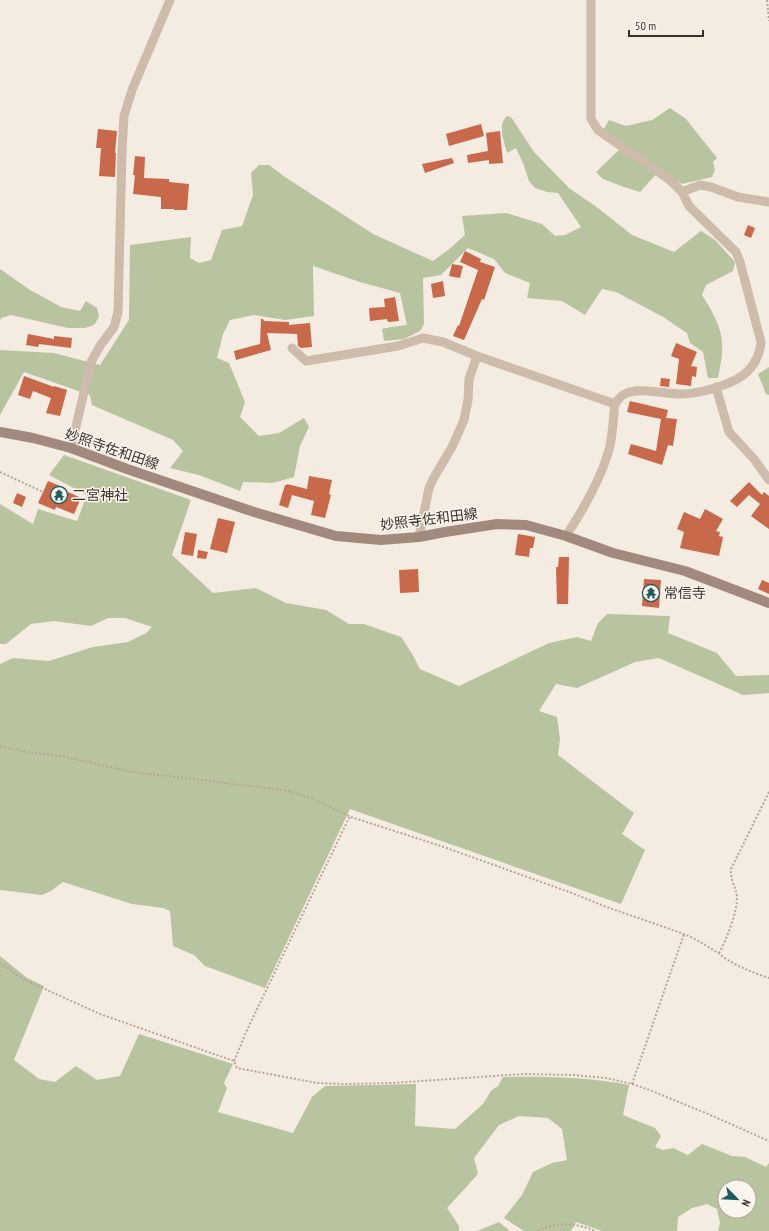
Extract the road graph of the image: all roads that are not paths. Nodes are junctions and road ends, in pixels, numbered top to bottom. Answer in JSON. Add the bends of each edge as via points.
{"nodes":[{"id":1,"x":170,"y":0,"type":"edge"},
{"id":2,"x":591,"y":0,"type":"edge"},
{"id":3,"x":682,"y":192,"type":"junction"},
{"id":4,"x":769,"y":202,"type":"edge"},
{"id":5,"x":292,"y":348,"type":"dead end"},
{"id":6,"x":477,"y":356,"type":"junction"},
{"id":7,"x":716,"y":387,"type":"junction"},
{"id":8,"x":615,"y":404,"type":"junction"},
{"id":9,"x":0,"y":432,"type":"edge"},
{"id":10,"x":71,"y":448,"type":"junction"},
{"id":11,"x":769,"y":480,"type":"edge"},
{"id":12,"x":566,"y":536,"type":"junction"},
{"id":13,"x":419,"y":537,"type":"junction"},
{"id":14,"x":769,"y":603,"type":"edge"}],
"edges":[{"from":1,"to":10,"type":"street","via":[[132,90],[124,116],[118,312],[114,327],[91,362]]},
{"from":2,"to":3,"type":"street","via":[[591,119],[598,130],[670,180]]},
{"from":3,"to":4,"type":"street","via":[[700,185],[711,186],[738,197]]},
{"from":3,"to":7,"type":"street","via":[[689,206],[736,252],[761,342],[760,352],[748,372]]},
{"from":5,"to":6,"type":"street","via":[[306,361],[398,346],[423,338],[443,342]]},
{"from":6,"to":8,"type":"street"},
{"from":6,"to":13,"type":"street","via":[[469,378],[464,420],[429,488]]},
{"from":7,"to":8,"type":"street","via":[[680,394],[634,390],[623,395]]},
{"from":7,"to":11,"type":"street","via":[[729,432]]},
{"from":8,"to":12,"type":"street","via":[[605,465]]},
{"from":9,"to":10,"type":"main road","name":"妙照寺佐和田線"},
{"from":10,"to":13,"type":"main road","name":"妙照寺佐和田線","via":[[254,512],[336,536],[381,540]]},
{"from":12,"to":13,"type":"main road","name":"妙照寺佐和田線","via":[[526,525],[497,524]]},
{"from":12,"to":14,"type":"main road","name":"妙照寺佐和田線","via":[[613,553],[685,571]]}]}
